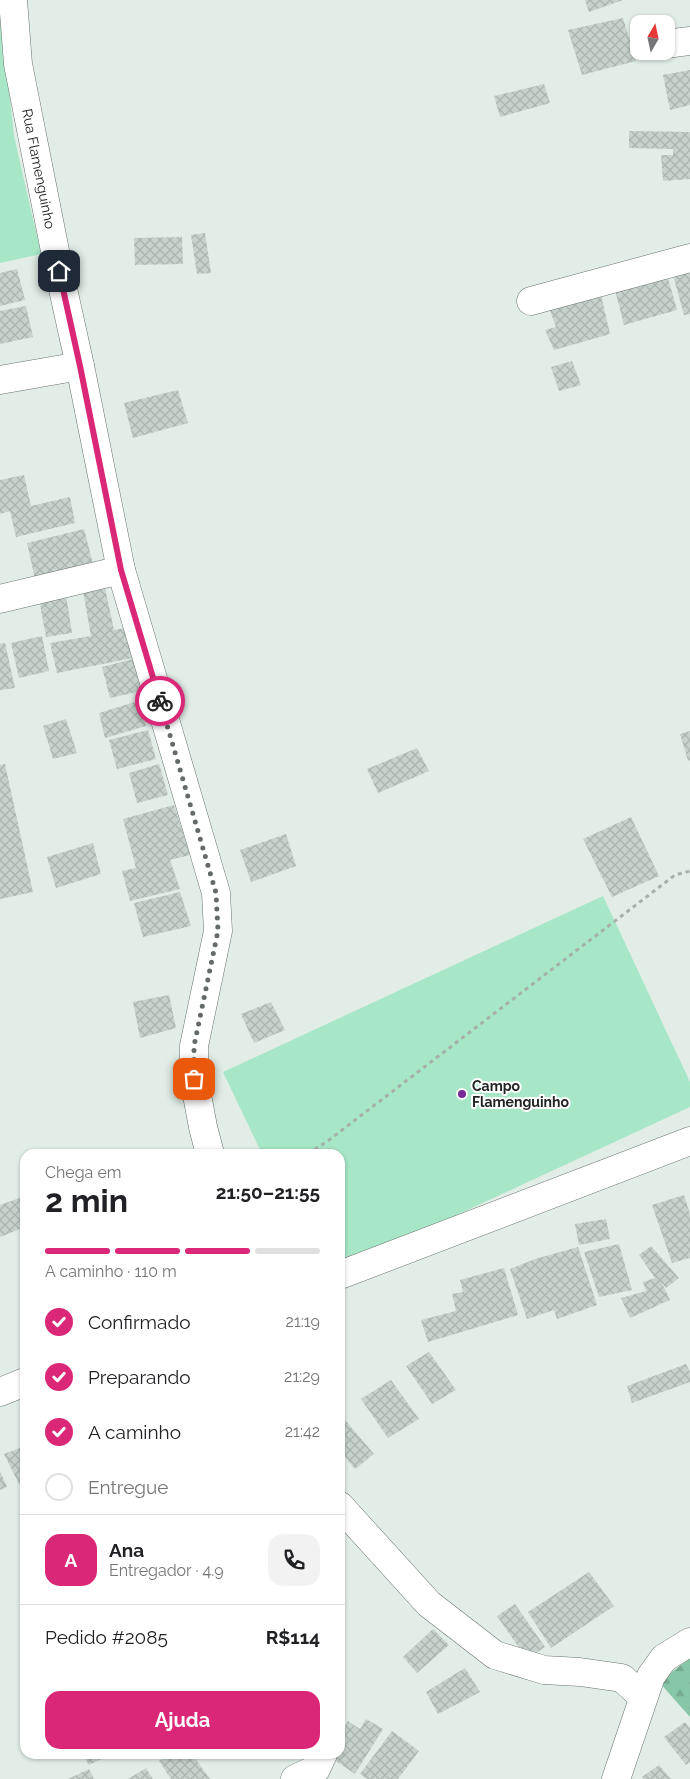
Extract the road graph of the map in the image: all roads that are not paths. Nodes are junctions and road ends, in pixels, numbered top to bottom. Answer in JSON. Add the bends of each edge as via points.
{"nodes":[{"id":1,"x":13,"y":0,"type":"edge"},
{"id":2,"x":690,"y":41,"type":"edge"},
{"id":3,"x":675,"y":43,"type":"edge"},
{"id":4,"x":690,"y":258,"type":"edge"},
{"id":5,"x":531,"y":301,"type":"dead end"},
{"id":6,"x":80,"y":366,"type":"junction"},
{"id":7,"x":0,"y":380,"type":"edge"},
{"id":8,"x":121,"y":570,"type":"junction"},
{"id":9,"x":0,"y":598,"type":"edge"},
{"id":10,"x":690,"y":1140,"type":"edge"},
{"id":11,"x":209,"y":1149,"type":"edge"},
{"id":12,"x":345,"y":1273,"type":"edge"},
{"id":13,"x":20,"y":1384,"type":"edge"},
{"id":14,"x":0,"y":1392,"type":"edge"},
{"id":15,"x":345,"y":1512,"type":"edge"},
{"id":16,"x":690,"y":1642,"type":"edge"},
{"id":17,"x":643,"y":1697,"type":"junction"},
{"id":18,"x":321,"y":1759,"type":"edge"},
{"id":19,"x":295,"y":1779,"type":"edge"},
{"id":20,"x":616,"y":1779,"type":"edge"}],
"edges":[{"from":1,"to":6,"type":"street","name":"Rua Flamenguinho","via":[[18,64]]},
{"from":2,"to":3,"type":"street"},
{"from":4,"to":5,"type":"street"},
{"from":6,"to":7,"type":"street"},
{"from":6,"to":8,"type":"street","name":"Rua Flamenguinho"},
{"from":8,"to":9,"type":"street"},
{"from":8,"to":11,"type":"street","name":"Rua Flamenguinho","via":[[216,893],[218,931],[194,1046],[194,1079]]},
{"from":10,"to":12,"type":"street"},
{"from":13,"to":14,"type":"street"},
{"from":15,"to":17,"type":"street","via":[[429,1604],[495,1655],[544,1670],[622,1678]]},
{"from":16,"to":17,"type":"street","via":[[664,1658],[651,1676]]},
{"from":17,"to":20,"type":"street"},
{"from":18,"to":19,"type":"street","via":[[316,1769]]}]}
